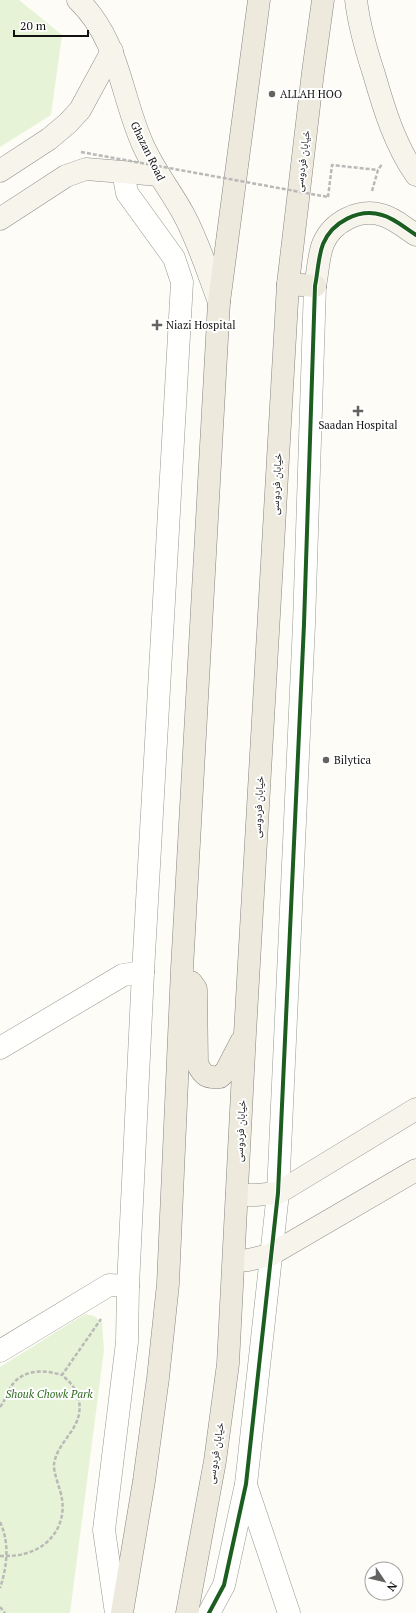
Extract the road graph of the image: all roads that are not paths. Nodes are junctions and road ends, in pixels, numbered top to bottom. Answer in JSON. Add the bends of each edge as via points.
{"nodes":[{"id":1,"x":78,"y":0,"type":"edge"},
{"id":2,"x":259,"y":0,"type":"edge"},
{"id":3,"x":323,"y":0,"type":"edge"},
{"id":4,"x":356,"y":0,"type":"edge"},
{"id":5,"x":112,"y":51,"type":"junction"},
{"id":6,"x":0,"y":171,"type":"edge"},
{"id":7,"x":124,"y":172,"type":"junction"},
{"id":8,"x":159,"y":175,"type":"junction"},
{"id":9,"x":416,"y":175,"type":"edge"},
{"id":10,"x":0,"y":219,"type":"edge"},
{"id":11,"x":416,"y":235,"type":"edge"},
{"id":12,"x":288,"y":284,"type":"junction"},
{"id":13,"x":315,"y":286,"type":"junction"},
{"id":14,"x":219,"y":302,"type":"junction"},
{"id":15,"x":182,"y":969,"type":"junction"},
{"id":16,"x":143,"y":972,"type":"junction"},
{"id":17,"x":245,"y":1033,"type":"junction"},
{"id":18,"x":0,"y":1048,"type":"edge"},
{"id":19,"x":416,"y":1109,"type":"edge"},
{"id":20,"x":416,"y":1170,"type":"edge"},
{"id":21,"x":278,"y":1193,"type":"junction"},
{"id":22,"x":237,"y":1195,"type":"junction"},
{"id":23,"x":270,"y":1255,"type":"junction"},
{"id":24,"x":234,"y":1261,"type":"junction"},
{"id":25,"x":128,"y":1286,"type":"junction"},
{"id":26,"x":0,"y":1351,"type":"edge"},
{"id":27,"x":246,"y":1484,"type":"junction"},
{"id":28,"x":116,"y":1613,"type":"edge"},
{"id":29,"x":122,"y":1613,"type":"edge"},
{"id":30,"x":187,"y":1613,"type":"edge"},
{"id":31,"x":209,"y":1613,"type":"edge"},
{"id":32,"x":290,"y":1613,"type":"edge"}],
"edges":[{"from":1,"to":5,"type":"street","name":"Ghazan Road","via":[[94,18]]},
{"from":2,"to":14,"type":"main road"},
{"from":3,"to":12,"type":"main road","name":"خیابان فردوسی"},
{"from":4,"to":9,"type":"street","via":[[367,52],[383,104],[397,142]]},
{"from":5,"to":6,"type":"street","via":[[80,110],[49,139]]},
{"from":5,"to":8,"type":"street","name":"Ghazan Road","via":[[134,124],[143,147]]},
{"from":7,"to":8,"type":"street"},
{"from":7,"to":10,"type":"street","via":[[86,169],[66,176]]},
{"from":7,"to":16,"type":"street","via":[[127,193],[174,258],[182,282]]},
{"from":8,"to":14,"type":"street","name":"Ghazan Road","via":[[195,237]]},
{"from":11,"to":13,"type":"street","via":[[381,215],[366,214],[344,221],[333,229],[324,243]]},
{"from":12,"to":13,"type":"main road"},
{"from":12,"to":17,"type":"main road","name":"خیابان فردوسی"},
{"from":13,"to":21,"type":"street","via":[[304,624]]},
{"from":14,"to":15,"type":"main road"},
{"from":15,"to":17,"type":"main road","via":[[196,989],[198,1063],[202,1072],[208,1076],[220,1077],[226,1072]]},
{"from":15,"to":29,"type":"main road","via":[[168,1284],[144,1481]]},
{"from":16,"to":18,"type":"street","via":[[123,975]]},
{"from":16,"to":25,"type":"street"},
{"from":17,"to":22,"type":"main road","name":"خیابان فردوسی"},
{"from":19,"to":21,"type":"street"},
{"from":20,"to":23,"type":"street"},
{"from":21,"to":22,"type":"street"},
{"from":21,"to":23,"type":"street"},
{"from":22,"to":24,"type":"main road","name":"خیابان فردوسی"},
{"from":23,"to":24,"type":"street"},
{"from":23,"to":27,"type":"street"},
{"from":24,"to":30,"type":"main road","name":"خیابان فردوسی","via":[[228,1364],[216,1453]]},
{"from":25,"to":26,"type":"street","via":[[109,1285]]},
{"from":25,"to":28,"type":"street","via":[[127,1342],[104,1530]]},
{"from":27,"to":31,"type":"street","via":[[224,1585]]},
{"from":27,"to":32,"type":"street"}]}
